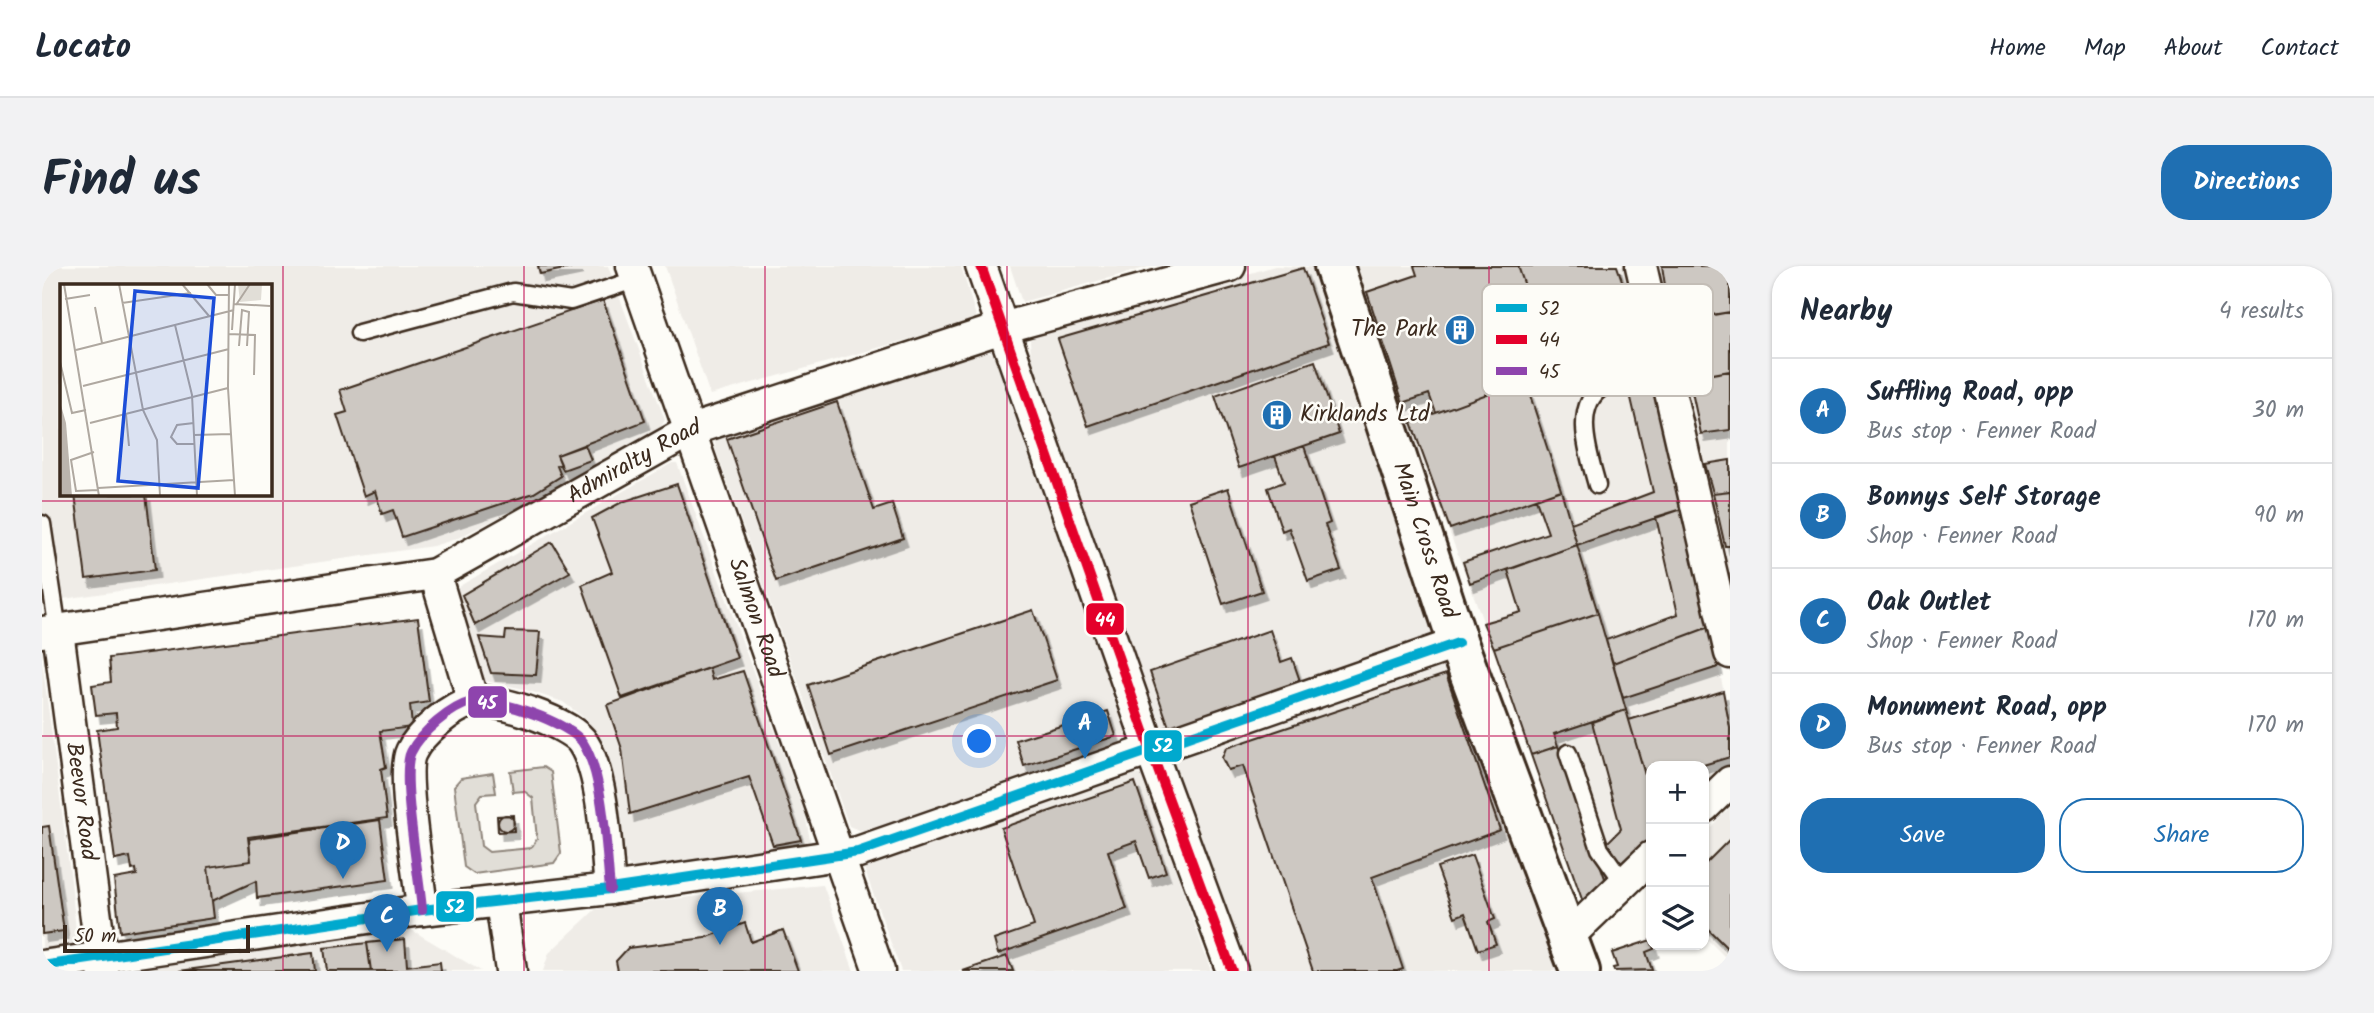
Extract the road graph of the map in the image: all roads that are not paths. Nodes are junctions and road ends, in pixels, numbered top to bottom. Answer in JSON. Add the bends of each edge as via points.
{"nodes":[{"id":1,"x":981,"y":266,"type":"edge"},
{"id":2,"x":1230,"y":266,"type":"edge"},
{"id":3,"x":1334,"y":266,"type":"edge"},
{"id":4,"x":1641,"y":266,"type":"edge"},
{"id":5,"x":635,"y":273,"type":"edge"},
{"id":6,"x":1644,"y":284,"type":"edge"},
{"id":7,"x":1002,"y":328,"type":"junction"},
{"id":8,"x":359,"y":333,"type":"dead end"},
{"id":9,"x":1595,"y":396,"type":"edge"},
{"id":10,"x":1664,"y":396,"type":"edge"},
{"id":11,"x":691,"y":430,"type":"junction"},
{"id":12,"x":1597,"y":485,"type":"dead end"},
{"id":13,"x":42,"y":524,"type":"edge"},
{"id":14,"x":435,"y":574,"type":"junction"},
{"id":15,"x":50,"y":631,"type":"edge"},
{"id":16,"x":1458,"y":643,"type":"junction"},
{"id":17,"x":1730,"y":653,"type":"edge"},
{"id":18,"x":473,"y":701,"type":"junction"},
{"id":19,"x":1151,"y":751,"type":"junction"},
{"id":20,"x":1568,"y":753,"type":"dead end"},
{"id":21,"x":1730,"y":782,"type":"edge"},
{"id":22,"x":1709,"y":802,"type":"edge"},
{"id":23,"x":838,"y":855,"type":"junction"},
{"id":24,"x":1646,"y":862,"type":"edge"},
{"id":25,"x":1624,"y":883,"type":"junction"},
{"id":26,"x":610,"y":889,"type":"junction"},
{"id":27,"x":501,"y":902,"type":"junction"},
{"id":28,"x":422,"y":910,"type":"junction"},
{"id":29,"x":1574,"y":954,"type":"edge"},
{"id":30,"x":103,"y":965,"type":"edge"},
{"id":31,"x":42,"y":966,"type":"edge"},
{"id":32,"x":511,"y":971,"type":"edge"},
{"id":33,"x":879,"y":971,"type":"edge"},
{"id":34,"x":1232,"y":971,"type":"edge"}],
"edges":[{"from":1,"to":7,"type":"street"},
{"from":2,"to":7,"type":"street","name":"Admiralty Road"},
{"from":3,"to":16,"type":"street","name":"Main Cross Road"},
{"from":4,"to":6,"type":"street"},
{"from":5,"to":8,"type":"lane","via":[[571,301],[513,292]]},
{"from":5,"to":11,"type":"street","name":"Salmon Road"},
{"from":7,"to":11,"type":"street","name":"Admiralty Road"},
{"from":7,"to":19,"type":"street"},
{"from":9,"to":12,"type":"lane","via":[[1583,433]]},
{"from":10,"to":17,"type":"street"},
{"from":11,"to":14,"type":"street","name":"Admiralty Road"},
{"from":11,"to":23,"type":"street","name":"Salmon Road"},
{"from":13,"to":15,"type":"lane"},
{"from":14,"to":15,"type":"street","name":"Admiralty Road"},
{"from":14,"to":18,"type":"street"},
{"from":15,"to":30,"type":"street","name":"Beevor Road"},
{"from":16,"to":19,"type":"street"},
{"from":16,"to":29,"type":"street","name":"Main Cross Road"},
{"from":18,"to":26,"type":"street","via":[[548,719],[583,741],[600,801]]},
{"from":18,"to":28,"type":"street","via":[[445,715],[410,753],[407,778]]},
{"from":19,"to":23,"type":"street"},
{"from":19,"to":34,"type":"street"},
{"from":20,"to":25,"type":"lane","via":[[1600,849]]},
{"from":21,"to":22,"type":"street"},
{"from":23,"to":26,"type":"street"},
{"from":23,"to":33,"type":"street","name":"Salmon Road"},
{"from":24,"to":25,"type":"street"},
{"from":25,"to":29,"type":"street"},
{"from":26,"to":27,"type":"street"},
{"from":27,"to":28,"type":"street"},
{"from":27,"to":32,"type":"street"},
{"from":28,"to":30,"type":"street"},
{"from":30,"to":31,"type":"street"}]}
